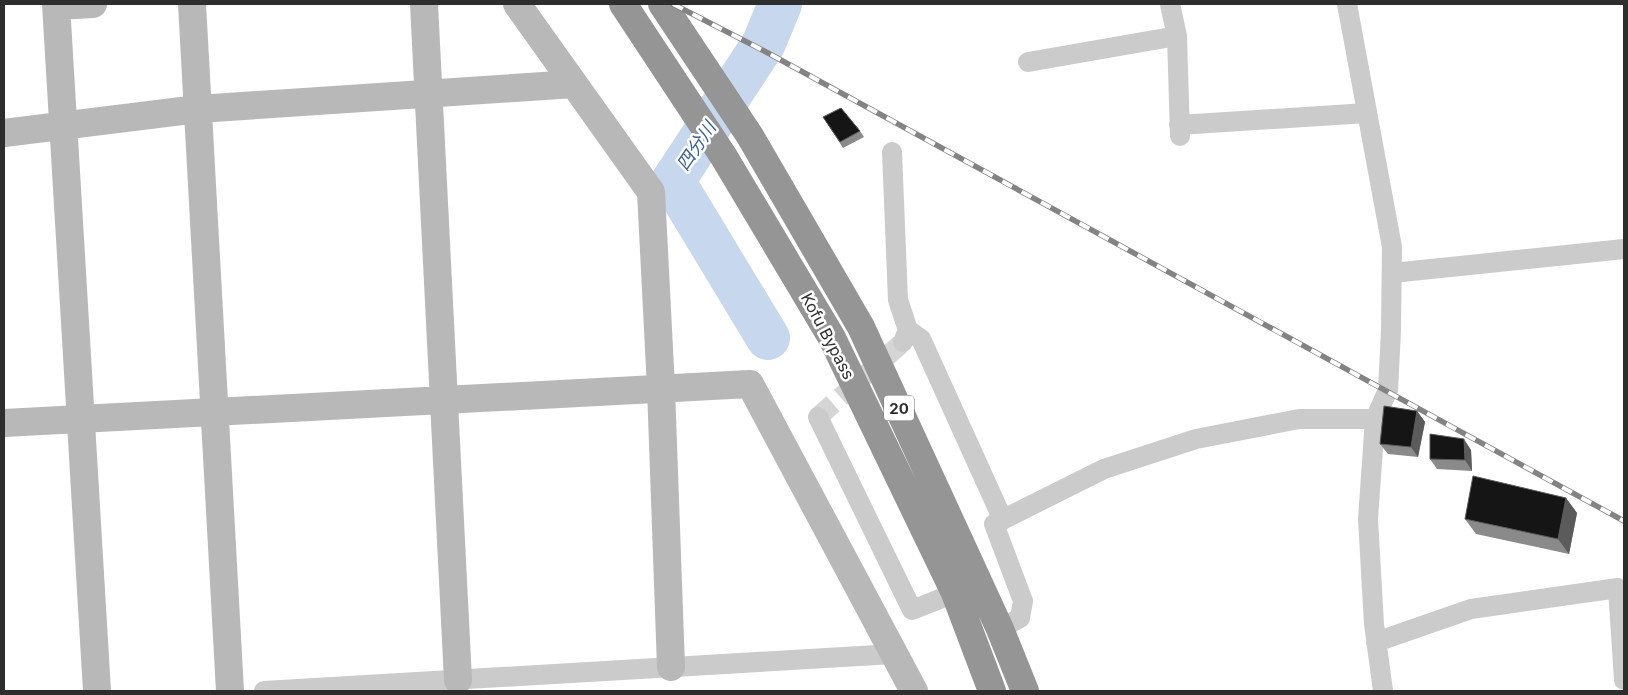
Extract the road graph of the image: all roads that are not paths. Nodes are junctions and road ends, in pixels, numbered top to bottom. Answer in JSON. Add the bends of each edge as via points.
{"nodes":[{"id":1,"x":93,"y":4,"type":"edge"},
{"id":2,"x":192,"y":4,"type":"edge"},
{"id":3,"x":424,"y":4,"type":"edge"},
{"id":4,"x":517,"y":4,"type":"edge"},
{"id":5,"x":623,"y":4,"type":"edge"},
{"id":6,"x":662,"y":4,"type":"edge"},
{"id":7,"x":1170,"y":4,"type":"edge"},
{"id":8,"x":1347,"y":4,"type":"edge"},
{"id":9,"x":56,"y":5,"type":"edge"},
{"id":10,"x":1177,"y":36,"type":"junction"},
{"id":11,"x":1028,"y":62,"type":"dead end"},
{"id":12,"x":574,"y":84,"type":"junction"},
{"id":13,"x":427,"y":93,"type":"junction"},
{"id":14,"x":198,"y":109,"type":"junction"},
{"id":15,"x":1367,"y":113,"type":"junction"},
{"id":16,"x":64,"y":126,"type":"junction"},
{"id":17,"x":4,"y":133,"type":"edge"},
{"id":18,"x":892,"y":152,"type":"dead end"},
{"id":19,"x":1624,"y":248,"type":"edge"},
{"id":20,"x":1392,"y":273,"type":"junction"},
{"id":21,"x":661,"y":388,"type":"junction"},
{"id":22,"x":444,"y":400,"type":"junction"},
{"id":23,"x":215,"y":411,"type":"junction"},
{"id":24,"x":818,"y":417,"type":"dead end"},
{"id":25,"x":81,"y":418,"type":"junction"},
{"id":26,"x":1375,"y":419,"type":"junction"},
{"id":27,"x":4,"y":423,"type":"edge"},
{"id":28,"x":1003,"y":520,"type":"junction"},
{"id":29,"x":955,"y":593,"type":"junction"},
{"id":30,"x":1000,"y":629,"type":"junction"},
{"id":31,"x":1376,"y":642,"type":"junction"},
{"id":32,"x":894,"y":654,"type":"junction"},
{"id":33,"x":671,"y":667,"type":"junction"},
{"id":34,"x":458,"y":680,"type":"junction"},
{"id":35,"x":1624,"y":680,"type":"edge"},
{"id":36,"x":97,"y":691,"type":"edge"},
{"id":37,"x":230,"y":691,"type":"edge"},
{"id":38,"x":264,"y":691,"type":"edge"},
{"id":39,"x":914,"y":691,"type":"edge"},
{"id":40,"x":992,"y":691,"type":"edge"},
{"id":41,"x":1025,"y":691,"type":"edge"},
{"id":42,"x":1383,"y":691,"type":"edge"}],
"edges":[{"from":1,"to":9,"type":"street"},
{"from":2,"to":14,"type":"street"},
{"from":3,"to":13,"type":"street"},
{"from":4,"to":12,"type":"street"},
{"from":5,"to":29,"type":"highway","name":"Kofu Bypass","number":"20","via":[[724,156],[832,338]]},
{"from":6,"to":30,"type":"highway","name":"Kofu Bypass","number":"20","via":[[750,136],[861,327]]},
{"from":7,"to":10,"type":"street"},
{"from":8,"to":15,"type":"street"},
{"from":9,"to":16,"type":"street"},
{"from":10,"to":11,"type":"street"},
{"from":10,"to":15,"type":"street","via":[[1179,131]]},
{"from":12,"to":13,"type":"street"},
{"from":12,"to":21,"type":"street","via":[[651,192]]},
{"from":13,"to":14,"type":"street"},
{"from":13,"to":22,"type":"street"},
{"from":14,"to":16,"type":"street"},
{"from":14,"to":23,"type":"street"},
{"from":15,"to":20,"type":"street","via":[[1392,247]]},
{"from":16,"to":17,"type":"street"},
{"from":16,"to":25,"type":"street"},
{"from":18,"to":28,"type":"street","via":[[898,300],[905,336],[921,340]]},
{"from":19,"to":20,"type":"street"},
{"from":20,"to":26,"type":"street","via":[[1388,390]]},
{"from":21,"to":22,"type":"street"},
{"from":21,"to":32,"type":"street","via":[[750,384]]},
{"from":21,"to":33,"type":"street"},
{"from":22,"to":23,"type":"street"},
{"from":22,"to":34,"type":"street"},
{"from":23,"to":25,"type":"street"},
{"from":23,"to":37,"type":"street"},
{"from":24,"to":29,"type":"street","via":[[912,610]]},
{"from":25,"to":27,"type":"street"},
{"from":25,"to":36,"type":"street"},
{"from":26,"to":28,"type":"street","via":[[1299,419],[1196,439],[1104,469]]},
{"from":26,"to":31,"type":"street","via":[[1368,519]]},
{"from":28,"to":30,"type":"street","via":[[994,524],[1022,601],[1020,618]]},
{"from":29,"to":40,"type":"highway","name":"Kofu Bypass","number":"20"},
{"from":30,"to":41,"type":"highway","name":"Kofu Bypass","number":"20"},
{"from":31,"to":35,"type":"street","via":[[1471,609],[1618,588]]},
{"from":31,"to":42,"type":"street"},
{"from":32,"to":33,"type":"street"},
{"from":32,"to":39,"type":"street"},
{"from":33,"to":34,"type":"street"},
{"from":34,"to":38,"type":"street"}]}
